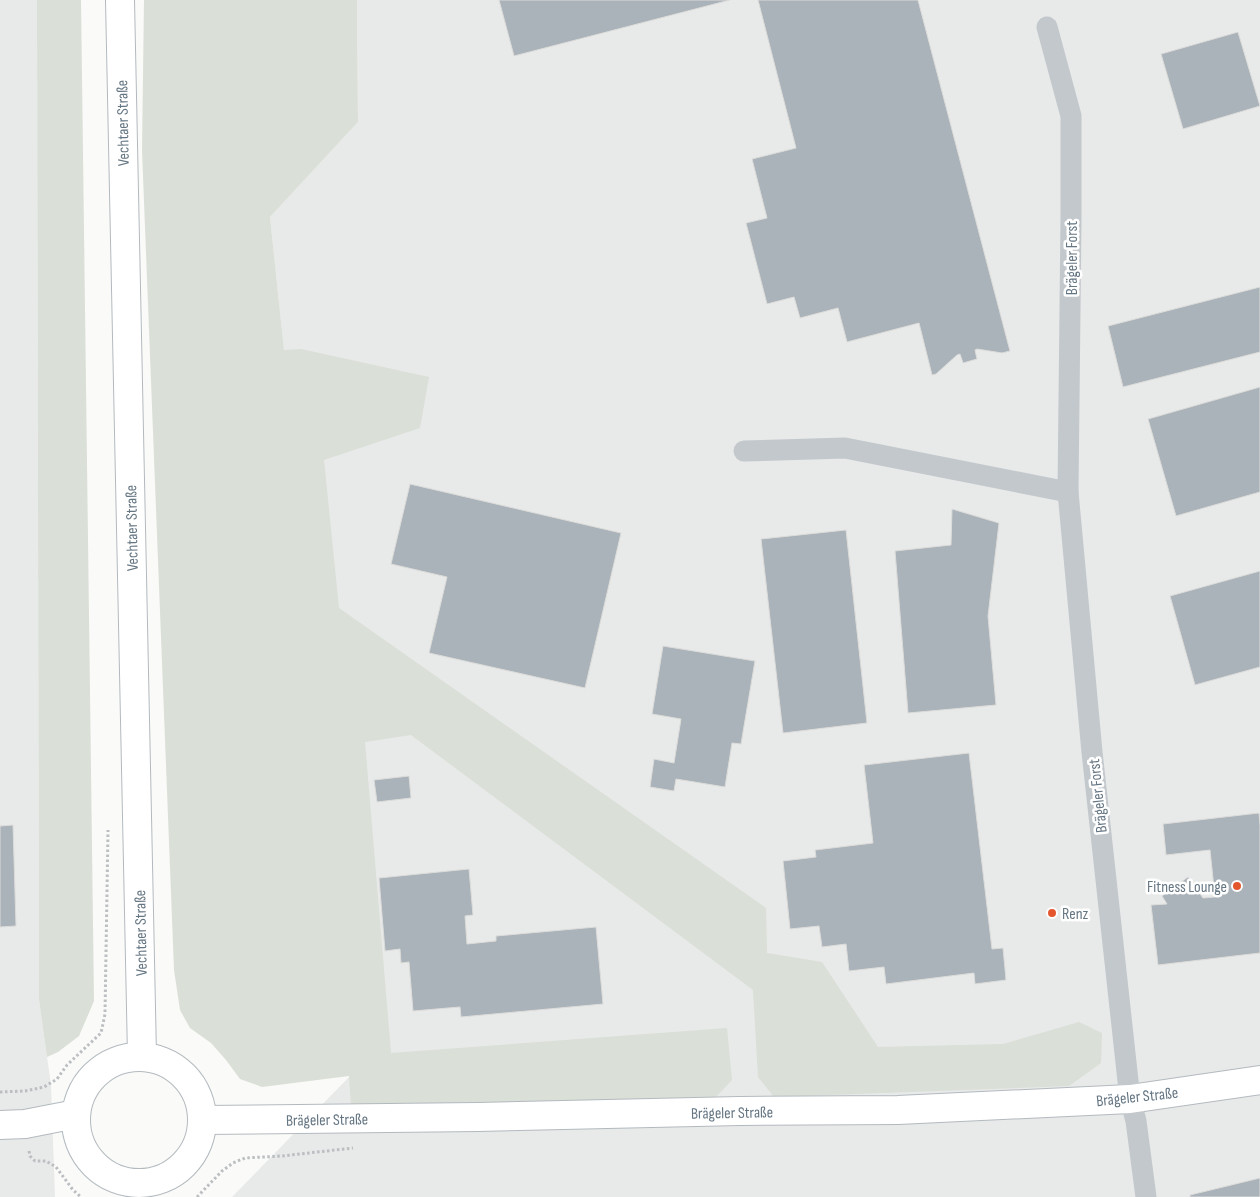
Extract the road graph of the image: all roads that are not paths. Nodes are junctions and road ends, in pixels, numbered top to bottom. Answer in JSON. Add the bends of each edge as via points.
{"nodes":[{"id":1,"x":120,"y":0,"type":"edge"},
{"id":2,"x":1047,"y":27,"type":"dead end"},
{"id":3,"x":744,"y":451,"type":"dead end"},
{"id":4,"x":1068,"y":492,"type":"junction"},
{"id":5,"x":142,"y":1056,"type":"junction"},
{"id":6,"x":1260,"y":1080,"type":"edge"},
{"id":7,"x":1130,"y":1099,"type":"junction"},
{"id":8,"x":76,"y":1114,"type":"junction"},
{"id":9,"x":203,"y":1120,"type":"junction"},
{"id":10,"x":0,"y":1125,"type":"edge"},
{"id":11,"x":134,"y":1191,"type":"edge"},
{"id":12,"x":1146,"y":1197,"type":"edge"}],
"edges":[{"from":1,"to":5,"type":"main road","name":"Vechtaer Straße"},
{"from":2,"to":4,"type":"street","name":"Brägeler Forst","via":[[1070,116]]},
{"from":3,"to":4,"type":"street","via":[[845,448]]},
{"from":4,"to":7,"type":"street","name":"Brägeler Forst","via":[[1093,762]]},
{"from":5,"to":8,"type":"main road","via":[[124,1059],[98,1071],[84,1088]]},
{"from":5,"to":9,"type":"main road","via":[[165,1062],[183,1075],[197,1098]]},
{"from":6,"to":7,"type":"main road","name":"Brägeler Straße"},
{"from":7,"to":9,"type":"main road","name":"Brägeler Straße","via":[[898,1110]]},
{"from":7,"to":12,"type":"street","name":"Brägeler Forst"},
{"from":8,"to":10,"type":"main road","via":[[25,1124]]},
{"from":8,"to":11,"type":"main road","via":[[77,1136],[91,1162]]},
{"from":9,"to":11,"type":"main road","via":[[197,1145],[182,1166]]}]}
